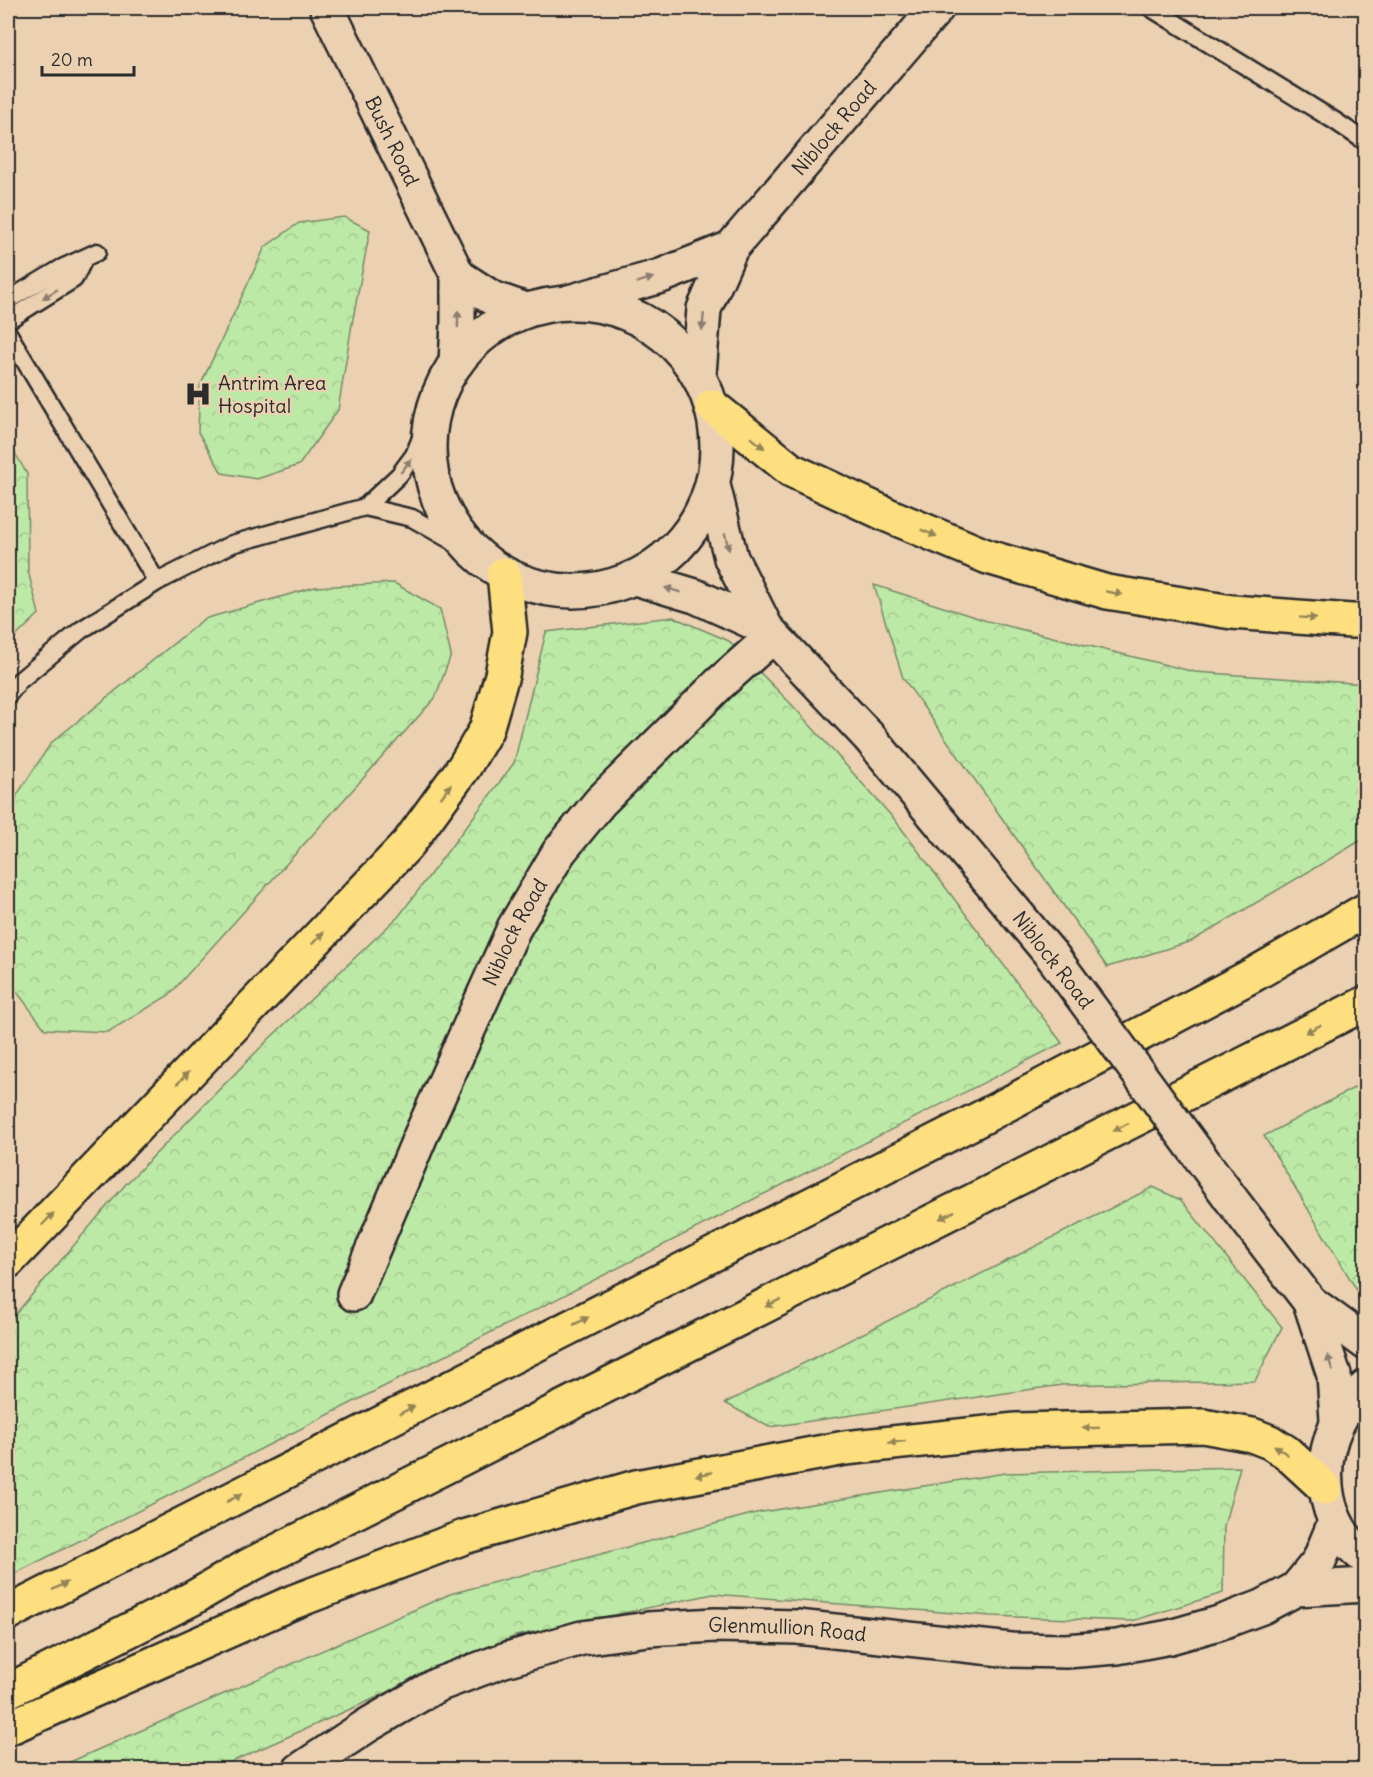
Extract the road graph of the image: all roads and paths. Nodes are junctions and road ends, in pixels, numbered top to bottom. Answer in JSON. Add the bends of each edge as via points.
{"nodes":[{"id":1,"x":327,"y":8,"type":"edge"},
{"id":2,"x":937,"y":8,"type":"edge"},
{"id":3,"x":1151,"y":8,"type":"edge"},
{"id":4,"x":1365,"y":142,"type":"edge"},
{"id":5,"x":731,"y":248,"type":"junction"},
{"id":6,"x":458,"y":276,"type":"junction"},
{"id":7,"x":8,"y":300,"type":"edge"},
{"id":8,"x":569,"y":302,"type":"junction"},
{"id":9,"x":526,"y":310,"type":"junction"},
{"id":10,"x":8,"y":320,"type":"edge"},
{"id":11,"x":8,"y":333,"type":"edge"},
{"id":12,"x":456,"y":363,"type":"junction"},
{"id":13,"x":699,"y":374,"type":"junction"},
{"id":14,"x":435,"y":404,"type":"junction"},
{"id":15,"x":712,"y":406,"type":"junction"},
{"id":16,"x":713,"y":485,"type":"junction"},
{"id":17,"x":365,"y":507,"type":"junction"},
{"id":18,"x":475,"y":554,"type":"junction"},
{"id":19,"x":504,"y":574,"type":"junction"},
{"id":20,"x":635,"y":578,"type":"junction"},
{"id":21,"x":157,"y":582,"type":"junction"},
{"id":22,"x":1365,"y":621,"type":"edge"},
{"id":23,"x":770,"y":632,"type":"junction"},
{"id":24,"x":8,"y":695,"type":"edge"},
{"id":25,"x":1365,"y":910,"type":"edge"},
{"id":26,"x":1365,"y":1003,"type":"edge"},
{"id":27,"x":8,"y":1261,"type":"edge"},
{"id":28,"x":354,"y":1294,"type":"dead end"},
{"id":29,"x":1310,"y":1302,"type":"junction"},
{"id":30,"x":1365,"y":1343,"type":"edge"},
{"id":31,"x":1365,"y":1388,"type":"edge"},
{"id":32,"x":1337,"y":1420,"type":"junction"},
{"id":33,"x":1325,"y":1488,"type":"junction"},
{"id":34,"x":1335,"y":1522,"type":"junction"},
{"id":35,"x":1365,"y":1558,"type":"edge"},
{"id":36,"x":1365,"y":1585,"type":"edge"},
{"id":37,"x":1296,"y":1589,"type":"junction"},
{"id":38,"x":8,"y":1613,"type":"edge"},
{"id":39,"x":8,"y":1691,"type":"edge"},
{"id":40,"x":8,"y":1728,"type":"edge"},
{"id":41,"x":300,"y":1770,"type":"edge"}],
"edges":[{"from":1,"to":6,"type":"main road","name":"Bush Road"},
{"from":2,"to":5,"type":"main road","name":"Niblock Road"},
{"from":3,"to":4,"type":"lane"},
{"from":8,"to":5,"type":"main road","name":"Niblock Road","one_way":true,"via":[[661,276]]},
{"from":5,"to":13,"type":"main road","name":"Niblock Road","one_way":true,"via":[[704,309]]},
{"from":6,"to":9,"type":"main road","via":[[492,298]]},
{"from":12,"to":6,"type":"main road","name":"Bush Road","one_way":true},
{"from":7,"to":10,"type":"lane","one_way":true,"via":[[91,256],[74,279]]},
{"from":8,"to":9,"type":"main road"},
{"from":8,"to":13,"type":"main road","via":[[612,307],[652,325],[678,347]]},
{"from":9,"to":12,"type":"main road","via":[[488,330]]},
{"from":11,"to":21,"type":"lane"},
{"from":12,"to":14,"type":"main road"},
{"from":13,"to":15,"type":"main road"},
{"from":17,"to":14,"type":"lane","one_way":true,"via":[[414,455]]},
{"from":14,"to":18,"type":"main road","via":[[428,450],[436,495],[452,527]]},
{"from":15,"to":16,"type":"main road","via":[[718,446]]},
{"from":15,"to":22,"type":"highway","one_way":true,"via":[[791,470],[988,557],[1107,592],[1232,612]]},
{"from":16,"to":20,"type":"main road","via":[[698,522],[672,553]]},
{"from":16,"to":23,"type":"main road","name":"Niblock Road","one_way":true,"via":[[731,558]]},
{"from":17,"to":18,"type":"lane","via":[[412,518]]},
{"from":17,"to":21,"type":"lane","via":[[232,544]]},
{"from":18,"to":19,"type":"main road"},
{"from":19,"to":20,"type":"main road","via":[[546,590],[591,591]]},
{"from":27,"to":19,"type":"highway","one_way":true,"via":[[408,844],[464,767],[486,730],[502,675],[510,632]]},
{"from":23,"to":20,"type":"main road","name":"Niblock Road","one_way":true,"via":[[694,596]]},
{"from":21,"to":24,"type":"lane","via":[[81,630],[19,681]]},
{"from":23,"to":28,"type":"main road","name":"Niblock Road","via":[[582,821],[559,852],[514,927]]},
{"from":23,"to":29,"type":"main road","name":"Niblock Road","bridge":true,"via":[[869,737],[1053,957]]},
{"from":38,"to":25,"type":"highway","one_way":true,"via":[[969,1124],[1251,976]]},
{"from":26,"to":39,"type":"highway","one_way":true},
{"from":29,"to":30,"type":"main road","name":"Niblock Road"},
{"from":32,"to":29,"type":"main road","name":"Niblock Road","one_way":true,"via":[[1334,1375]]},
{"from":31,"to":32,"type":"main road"},
{"from":32,"to":33,"type":"main road","via":[[1326,1454]]},
{"from":33,"to":34,"type":"main road"},
{"from":33,"to":40,"type":"highway","one_way":true,"via":[[1270,1442],[1203,1426],[1016,1430],[833,1450],[636,1487],[464,1538],[293,1602]]},
{"from":34,"to":35,"type":"main road","via":[[1356,1552]]},
{"from":34,"to":37,"type":"main road","name":"Glenmullion Road","via":[[1319,1561]]},
{"from":36,"to":37,"type":"main road","name":"Glenmullion Road"},
{"from":37,"to":41,"type":"main road","name":"Glenmullion Road","via":[[1241,1615],[1170,1637],[1066,1651],[1011,1650],[797,1627],[715,1625],[582,1638],[504,1660],[437,1685]]}]}
